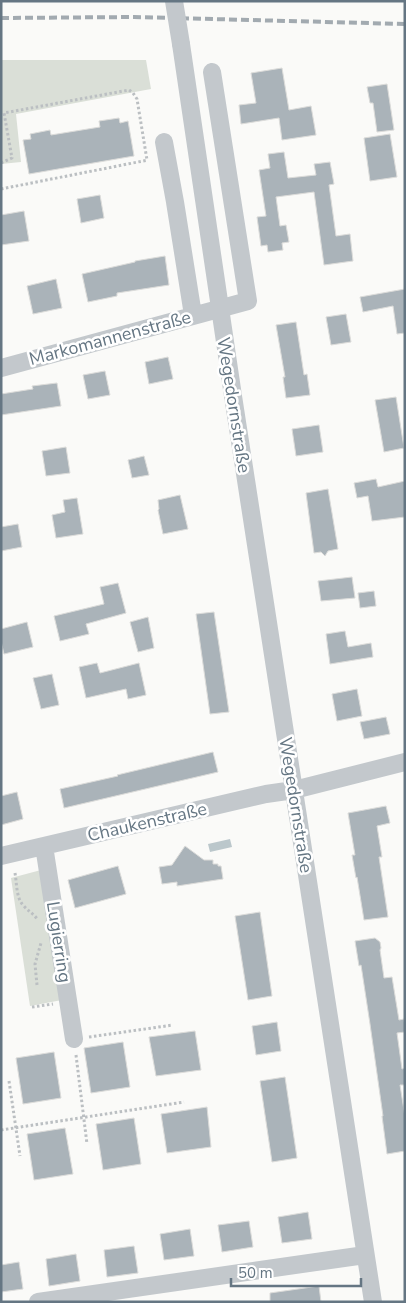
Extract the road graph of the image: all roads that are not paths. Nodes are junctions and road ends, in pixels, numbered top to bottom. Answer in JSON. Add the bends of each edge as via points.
{"nodes":[{"id":1,"x":174,"y":1,"type":"edge"},
{"id":2,"x":212,"y":72,"type":"dead end"},
{"id":3,"x":166,"y":150,"type":"road end"},
{"id":4,"x":220,"y":309,"type":"junction"},
{"id":5,"x":192,"y":315,"type":"junction"},
{"id":6,"x":1,"y":368,"type":"edge"},
{"id":7,"x":405,"y":762,"type":"edge"},
{"id":8,"x":294,"y":790,"type":"junction"},
{"id":9,"x":44,"y":846,"type":"junction"},
{"id":10,"x":1,"y":856,"type":"edge"},
{"id":11,"x":74,"y":1039,"type":"road end"},
{"id":12,"x":365,"y":1255,"type":"junction"},
{"id":13,"x":38,"y":1302,"type":"edge"},
{"id":14,"x":372,"y":1302,"type":"edge"}],
"edges":[{"from":1,"to":4,"type":"street","name":"Wegedornstraße","bridge":true},
{"from":2,"to":4,"type":"street","via":[[248,301]]},
{"from":3,"to":5,"type":"street"},
{"from":4,"to":5,"type":"street","name":"Markomannenstraße"},
{"from":4,"to":8,"type":"street","name":"Wegedornstraße"},
{"from":5,"to":6,"type":"street","name":"Markomannenstraße"},
{"from":7,"to":8,"type":"street","name":"Chaukenstraße"},
{"from":8,"to":9,"type":"street","name":"Chaukenstraße"},
{"from":8,"to":12,"type":"street","name":"Wegedornstraße"},
{"from":9,"to":10,"type":"street","name":"Chaukenstraße"},
{"from":9,"to":11,"type":"street","name":"Lugierring"},
{"from":12,"to":13,"type":"street"},
{"from":12,"to":14,"type":"street","name":"Wegedornstraße"}]}
